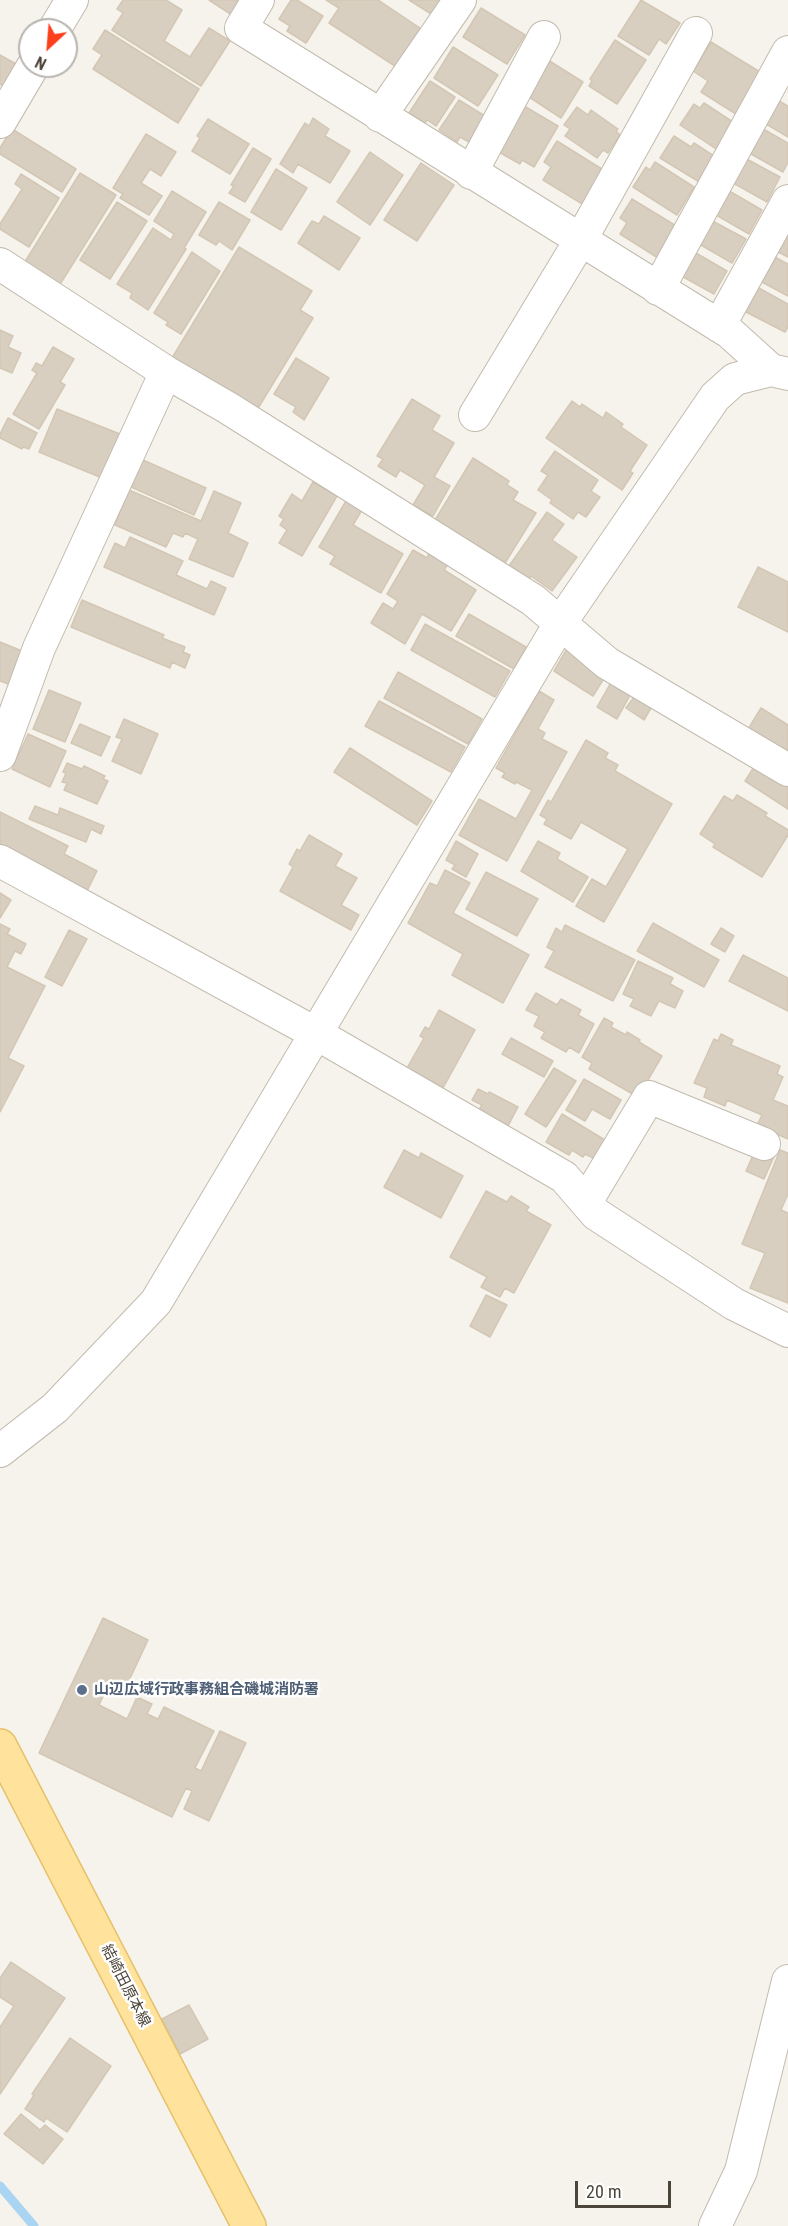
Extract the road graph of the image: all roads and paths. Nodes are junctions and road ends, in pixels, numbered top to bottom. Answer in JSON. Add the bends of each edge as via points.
{"nodes":[{"id":1,"x":72,"y":0,"type":"edge"},
{"id":2,"x":258,"y":0,"type":"edge"},
{"id":3,"x":460,"y":0,"type":"edge"},
{"id":4,"x":61,"y":18,"type":"edge"},
{"id":5,"x":696,"y":33,"type":"dead end"},
{"id":6,"x":544,"y":37,"type":"dead end"},
{"id":7,"x":788,"y":52,"type":"edge"},
{"id":8,"x":26,"y":78,"type":"edge"},
{"id":9,"x":380,"y":116,"type":"junction"},
{"id":10,"x":0,"y":122,"type":"edge"},
{"id":11,"x":471,"y":173,"type":"junction"},
{"id":12,"x":788,"y":201,"type":"edge"},
{"id":13,"x":580,"y":241,"type":"junction"},
{"id":14,"x":0,"y":264,"type":"edge"},
{"id":15,"x":658,"y":289,"type":"junction"},
{"id":16,"x":719,"y":326,"type":"junction"},
{"id":17,"x":166,"y":372,"type":"junction"},
{"id":18,"x":779,"y":372,"type":"edge"},
{"id":19,"x":475,"y":415,"type":"dead end"},
{"id":20,"x":561,"y":622,"type":"junction"},
{"id":21,"x":0,"y":755,"type":"edge"},
{"id":22,"x":788,"y":770,"type":"edge"},
{"id":23,"x":0,"y":861,"type":"edge"},
{"id":24,"x":315,"y":1033,"type":"junction"},
{"id":25,"x":764,"y":1144,"type":"dead end"},
{"id":26,"x":586,"y":1202,"type":"junction"},
{"id":27,"x":788,"y":1331,"type":"edge"},
{"id":28,"x":0,"y":1451,"type":"edge"},
{"id":29,"x":0,"y":1746,"type":"edge"},
{"id":30,"x":788,"y":1981,"type":"edge"},
{"id":31,"x":249,"y":2226,"type":"edge"},
{"id":32,"x":715,"y":2226,"type":"edge"}],
"edges":[{"from":1,"to":4,"type":"street"},
{"from":2,"to":9,"type":"street","via":[[241,28]]},
{"from":3,"to":9,"type":"street"},
{"from":5,"to":13,"type":"street"},
{"from":6,"to":11,"type":"street"},
{"from":7,"to":15,"type":"street"},
{"from":8,"to":10,"type":"street"},
{"from":9,"to":11,"type":"street"},
{"from":11,"to":13,"type":"street"},
{"from":12,"to":16,"type":"street"},
{"from":13,"to":15,"type":"street"},
{"from":13,"to":19,"type":"street"},
{"from":14,"to":17,"type":"street"},
{"from":15,"to":16,"type":"street"},
{"from":16,"to":18,"type":"street"},
{"from":17,"to":20,"type":"street","via":[[533,600]]},
{"from":17,"to":21,"type":"street","via":[[39,648]]},
{"from":18,"to":20,"type":"street","via":[[735,379],[715,397]]},
{"from":20,"to":22,"type":"street","via":[[607,663]]},
{"from":20,"to":24,"type":"street"},
{"from":23,"to":24,"type":"street"},
{"from":24,"to":26,"type":"street","via":[[564,1177]]},
{"from":24,"to":28,"type":"street","via":[[156,1302],[55,1408]]},
{"from":25,"to":26,"type":"street","via":[[649,1097]]},
{"from":26,"to":27,"type":"street","via":[[596,1214],[734,1304]]},
{"from":29,"to":31,"type":"main road","name":"結崎田原本線"},
{"from":30,"to":32,"type":"street","via":[[741,2171]]}]}
